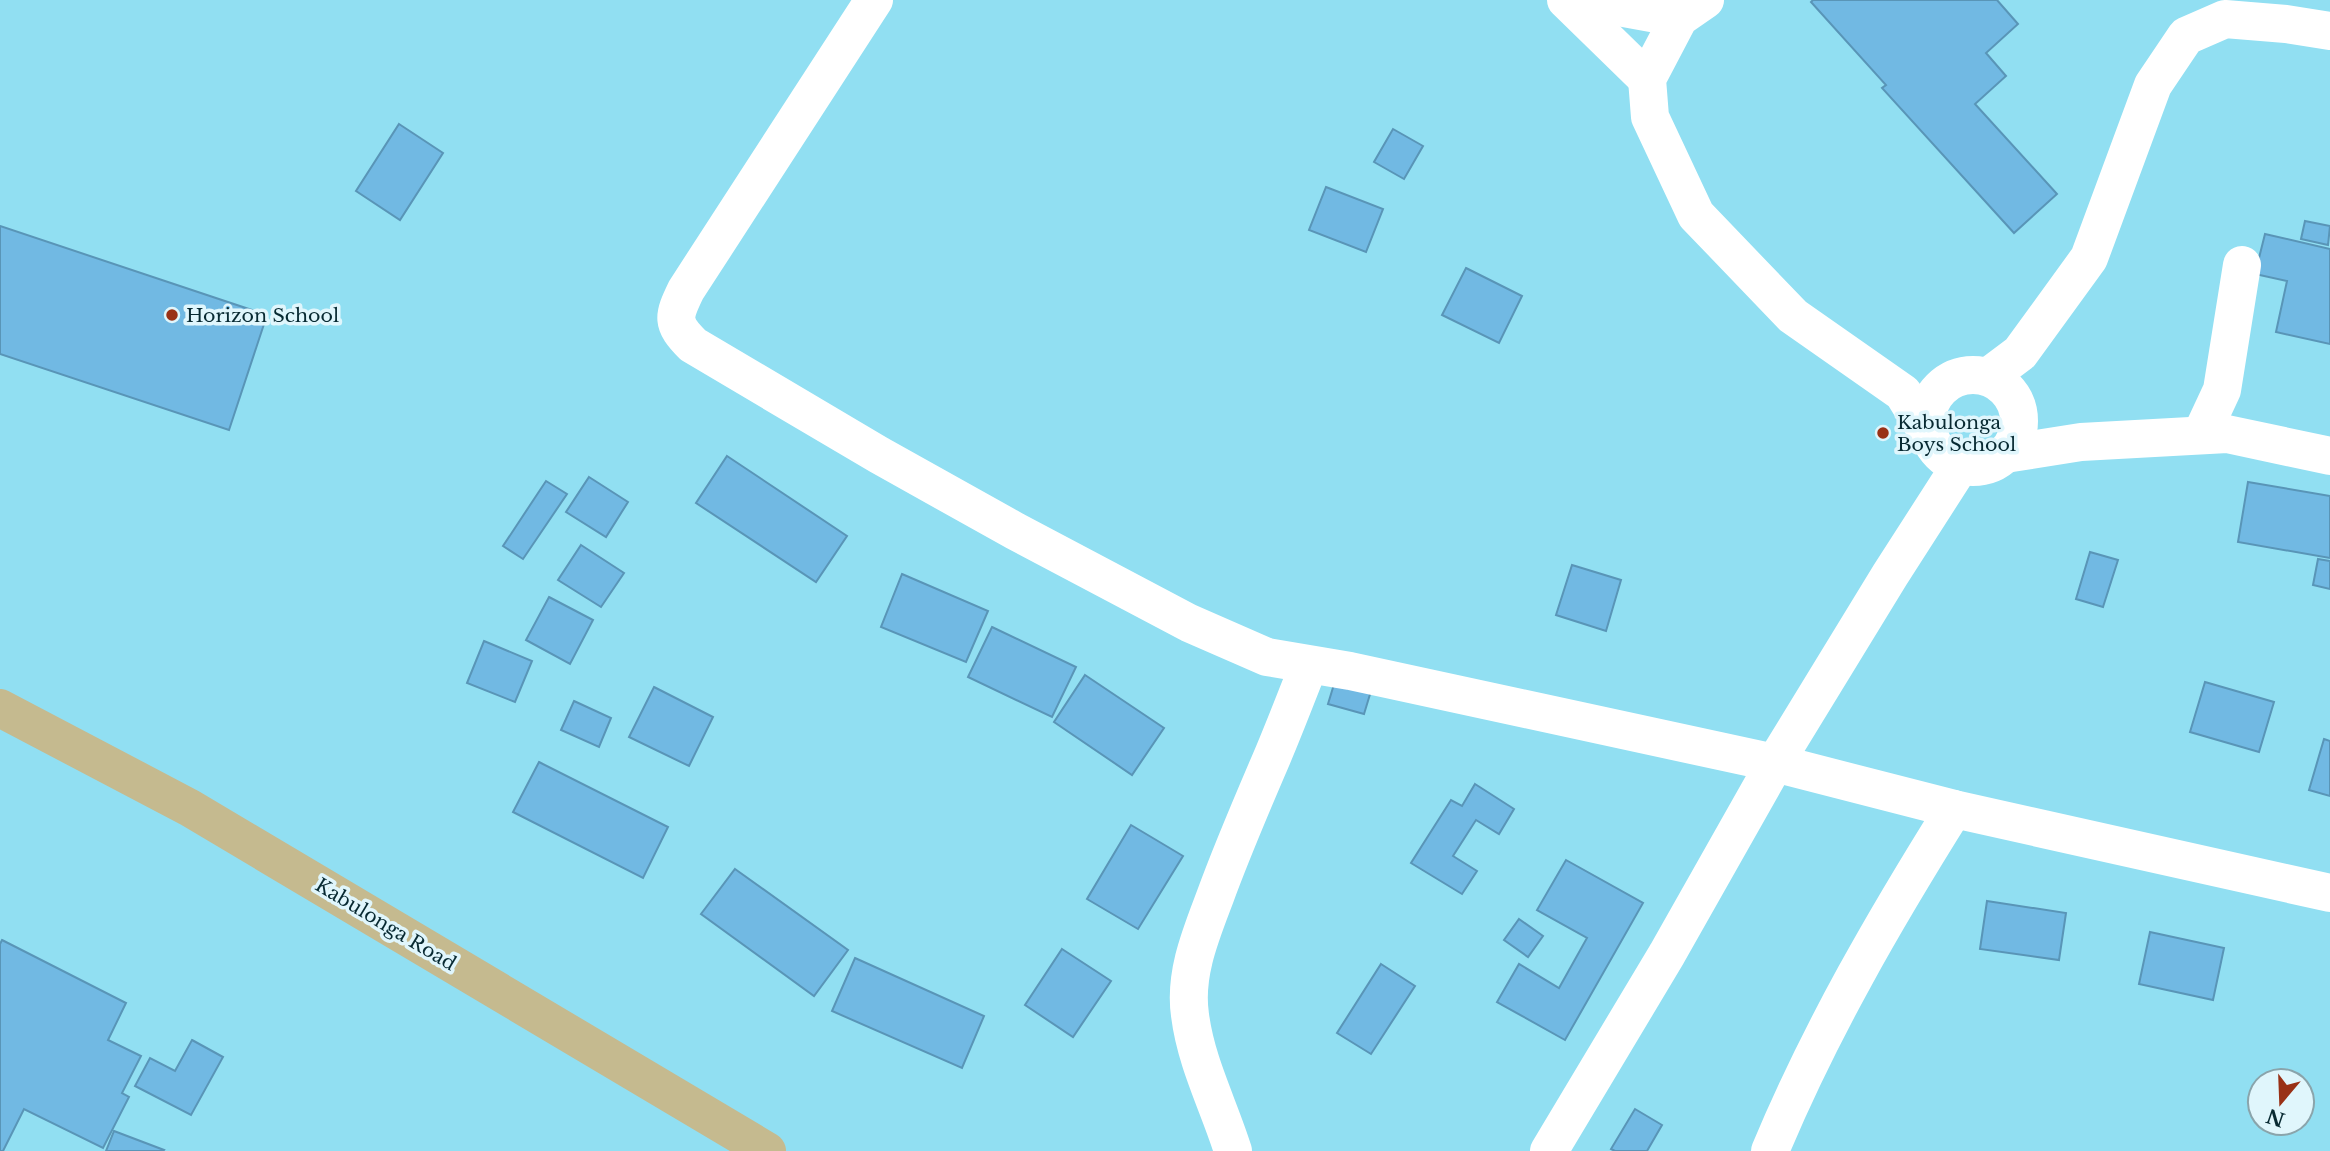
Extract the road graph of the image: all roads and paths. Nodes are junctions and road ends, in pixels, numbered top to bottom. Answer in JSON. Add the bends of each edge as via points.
{"nodes":[{"id":1,"x":874,"y":0,"type":"edge"},
{"id":2,"x":1566,"y":0,"type":"edge"},
{"id":3,"x":1580,"y":0,"type":"edge"},
{"id":4,"x":1692,"y":9,"type":"edge"},
{"id":5,"x":2330,"y":31,"type":"edge"},
{"id":6,"x":1647,"y":79,"type":"junction"},
{"id":7,"x":2242,"y":265,"type":"dead end"},
{"id":8,"x":1945,"y":386,"type":"junction"},
{"id":9,"x":1903,"y":393,"type":"junction"},
{"id":10,"x":2006,"y":395,"type":"junction"},
{"id":11,"x":2201,"y":435,"type":"junction"},
{"id":12,"x":1930,"y":437,"type":"junction"},
{"id":13,"x":2081,"y":442,"type":"junction"},
{"id":14,"x":2005,"y":454,"type":"junction"},
{"id":15,"x":2330,"y":456,"type":"edge"},
{"id":16,"x":1960,"y":466,"type":"junction"},
{"id":17,"x":1308,"y":665,"type":"junction"},
{"id":18,"x":0,"y":708,"type":"edge"},
{"id":19,"x":1775,"y":763,"type":"junction"},
{"id":20,"x":1954,"y":809,"type":"junction"},
{"id":21,"x":2330,"y":893,"type":"edge"},
{"id":22,"x":767,"y":1151,"type":"edge"},
{"id":23,"x":1233,"y":1151,"type":"edge"},
{"id":24,"x":1549,"y":1151,"type":"edge"},
{"id":25,"x":1770,"y":1151,"type":"edge"}],
"edges":[{"from":1,"to":17,"type":"street","via":[[686,290],[675,311],[679,331],[693,345],[879,455],[1154,605],[1245,649]]},
{"from":2,"to":6,"type":"street"},
{"from":3,"to":4,"type":"street"},
{"from":4,"to":6,"type":"street"},
{"from":5,"to":10,"type":"street","via":[[2225,19],[2186,36],[2153,85],[2089,258],[2021,353]]},
{"from":6,"to":9,"type":"street","via":[[1650,117],[1696,215],[1793,316]]},
{"from":7,"to":11,"type":"street","via":[[2222,390]]},
{"from":8,"to":9,"type":"street"},
{"from":8,"to":10,"type":"street","via":[[1973,374]]},
{"from":8,"to":12,"type":"street","via":[[1929,409]]},
{"from":9,"to":12,"type":"street"},
{"from":10,"to":13,"type":"street"},
{"from":10,"to":14,"type":"street","via":[[2018,427]]},
{"from":11,"to":13,"type":"street"},
{"from":11,"to":15,"type":"street","via":[[2227,434]]},
{"from":12,"to":16,"type":"street","via":[[1947,460]]},
{"from":13,"to":14,"type":"street"},
{"from":14,"to":16,"type":"street","via":[[1992,464]]},
{"from":16,"to":19,"type":"street"},
{"from":17,"to":19,"type":"street"},
{"from":17,"to":23,"type":"street","via":[[1231,850],[1191,974],[1190,1014],[1209,1090]]},
{"from":18,"to":22,"type":"main road","name":"Kabulonga Road","via":[[190,808]]},
{"from":19,"to":20,"type":"street"},
{"from":19,"to":24,"type":"street"},
{"from":20,"to":21,"type":"street"},
{"from":20,"to":25,"type":"street","via":[[1861,964]]}]}
